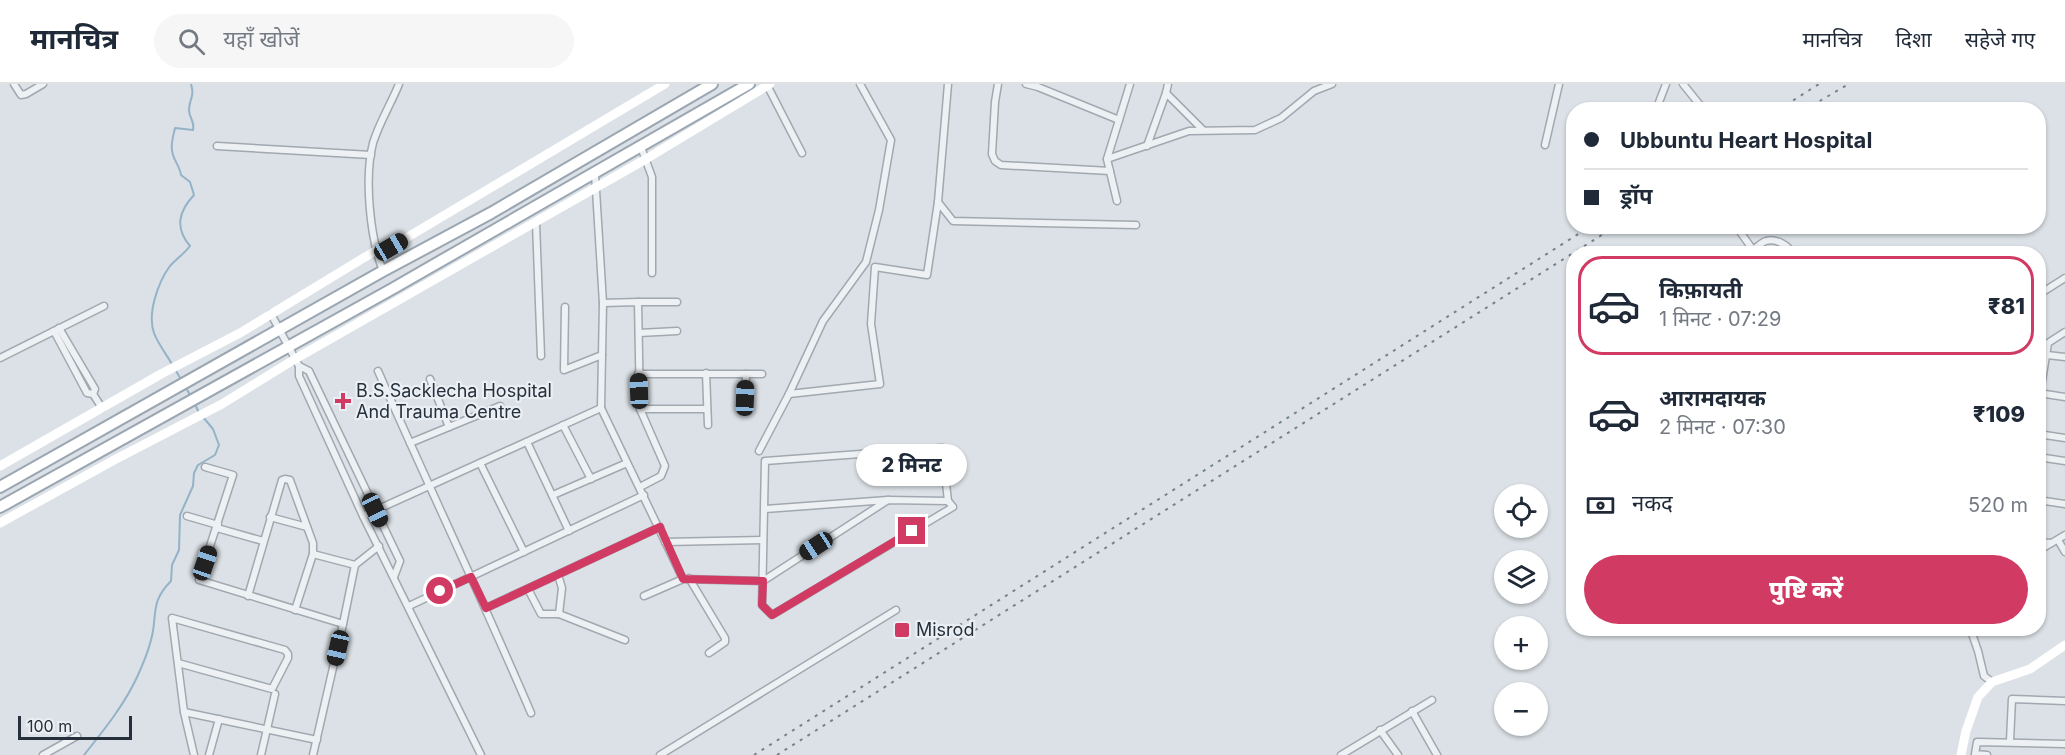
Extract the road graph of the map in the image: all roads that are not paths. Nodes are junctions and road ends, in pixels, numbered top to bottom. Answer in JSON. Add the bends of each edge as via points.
{"nodes":[{"id":1,"x":14,"y":84,"type":"edge"},
{"id":2,"x":399,"y":84,"type":"edge"},
{"id":3,"x":665,"y":84,"type":"edge"},
{"id":4,"x":712,"y":84,"type":"edge"},
{"id":5,"x":749,"y":84,"type":"edge"},
{"id":6,"x":860,"y":84,"type":"edge"},
{"id":7,"x":948,"y":84,"type":"edge"},
{"id":8,"x":998,"y":84,"type":"edge"},
{"id":9,"x":1026,"y":84,"type":"edge"},
{"id":10,"x":1131,"y":84,"type":"edge"},
{"id":11,"x":1168,"y":84,"type":"edge"},
{"id":12,"x":1332,"y":84,"type":"edge"},
{"id":13,"x":1559,"y":84,"type":"edge"},
{"id":14,"x":1666,"y":84,"type":"edge"},
{"id":15,"x":1683,"y":84,"type":"edge"},
{"id":16,"x":38,"y":85,"type":"edge"},
{"id":17,"x":768,"y":85,"type":"edge"},
{"id":18,"x":1038,"y":85,"type":"edge"},
{"id":19,"x":1166,"y":93,"type":"junction"},
{"id":20,"x":1659,"y":102,"type":"edge"},
{"id":21,"x":1698,"y":102,"type":"edge"},
{"id":22,"x":1119,"y":120,"type":"junction"},
{"id":23,"x":1203,"y":130,"type":"junction"},
{"id":24,"x":1545,"y":145,"type":"dead end"},
{"id":25,"x":217,"y":146,"type":"dead end"},
{"id":26,"x":1147,"y":146,"type":"junction"},
{"id":27,"x":641,"y":147,"type":"junction"},
{"id":28,"x":802,"y":153,"type":"dead end"},
{"id":29,"x":371,"y":155,"type":"junction"},
{"id":30,"x":646,"y":159,"type":"junction"},
{"id":31,"x":1107,"y":159,"type":"junction"},
{"id":32,"x":1110,"y":171,"type":"junction"},
{"id":33,"x":595,"y":174,"type":"junction"},
{"id":34,"x":597,"y":187,"type":"junction"},
{"id":35,"x":1117,"y":201,"type":"dead end"},
{"id":36,"x":938,"y":202,"type":"junction"},
{"id":37,"x":536,"y":223,"type":"junction"},
{"id":38,"x":1136,"y":225,"type":"dead end"},
{"id":39,"x":1758,"y":246,"type":"edge"},
{"id":40,"x":1787,"y":246,"type":"edge"},
{"id":41,"x":375,"y":251,"type":"junction"},
{"id":42,"x":383,"y":271,"type":"junction"},
{"id":43,"x":652,"y":273,"type":"dead end"},
{"id":44,"x":2065,"y":278,"type":"edge"},
{"id":45,"x":2046,"y":291,"type":"edge"},
{"id":46,"x":638,"y":302,"type":"junction"},
{"id":47,"x":678,"y":302,"type":"dead end"},
{"id":48,"x":603,"y":303,"type":"junction"},
{"id":49,"x":104,"y":306,"type":"dead end"},
{"id":50,"x":565,"y":307,"type":"dead end"},
{"id":51,"x":270,"y":314,"type":"junction"},
{"id":52,"x":56,"y":329,"type":"junction"},
{"id":53,"x":279,"y":331,"type":"junction"},
{"id":54,"x":677,"y":331,"type":"dead end"},
{"id":55,"x":2065,"y":332,"type":"edge"},
{"id":56,"x":639,"y":333,"type":"junction"},
{"id":57,"x":288,"y":346,"type":"junction"},
{"id":58,"x":602,"y":355,"type":"junction"},
{"id":59,"x":2046,"y":355,"type":"joint"},
{"id":60,"x":1,"y":356,"type":"edge"},
{"id":61,"x":541,"y":356,"type":"dead end"},
{"id":62,"x":2065,"y":357,"type":"edge"},
{"id":63,"x":297,"y":363,"type":"junction"},
{"id":64,"x":378,"y":371,"type":"dead end"},
{"id":65,"x":706,"y":373,"type":"junction"},
{"id":66,"x":638,"y":374,"type":"junction"},
{"id":67,"x":746,"y":374,"type":"junction"},
{"id":68,"x":762,"y":375,"type":"dead end"},
{"id":69,"x":430,"y":379,"type":"dead end"},
{"id":70,"x":789,"y":394,"type":"junction"},
{"id":71,"x":2046,"y":394,"type":"edge"},
{"id":72,"x":2065,"y":397,"type":"edge"},
{"id":73,"x":745,"y":398,"type":"dead end"},
{"id":74,"x":500,"y":406,"type":"dead end"},
{"id":75,"x":102,"y":408,"type":"junction"},
{"id":76,"x":601,"y":408,"type":"junction"},
{"id":77,"x":639,"y":409,"type":"junction"},
{"id":78,"x":707,"y":409,"type":"junction"},
{"id":79,"x":708,"y":424,"type":"dead end"},
{"id":80,"x":563,"y":425,"type":"junction"},
{"id":81,"x":449,"y":427,"type":"junction"},
{"id":82,"x":2046,"y":435,"type":"edge"},
{"id":83,"x":2065,"y":438,"type":"edge"},
{"id":84,"x":527,"y":442,"type":"junction"},
{"id":85,"x":410,"y":443,"type":"junction"},
{"id":86,"x":759,"y":451,"type":"dead end"},
{"id":87,"x":2046,"y":458,"type":"edge"},
{"id":88,"x":2065,"y":461,"type":"edge"},
{"id":89,"x":480,"y":463,"type":"junction"},
{"id":90,"x":627,"y":463,"type":"junction"},
{"id":91,"x":0,"y":466,"type":"edge"},
{"id":92,"x":205,"y":467,"type":"dead end"},
{"id":93,"x":591,"y":479,"type":"junction"},
{"id":94,"x":428,"y":486,"type":"junction"},
{"id":95,"x":0,"y":487,"type":"edge"},
{"id":96,"x":640,"y":488,"type":"junction"},
{"id":97,"x":553,"y":495,"type":"junction"},
{"id":98,"x":644,"y":495,"type":"junction"},
{"id":99,"x":888,"y":500,"type":"junction"},
{"id":100,"x":948,"y":501,"type":"junction"},
{"id":101,"x":2046,"y":501,"type":"edge"},
{"id":102,"x":2065,"y":504,"type":"edge"},
{"id":103,"x":0,"y":507,"type":"edge"},
{"id":104,"x":765,"y":509,"type":"junction"},
{"id":105,"x":375,"y":510,"type":"junction"},
{"id":106,"x":187,"y":516,"type":"dead end"},
{"id":107,"x":363,"y":516,"type":"junction"},
{"id":108,"x":270,"y":517,"type":"junction"},
{"id":109,"x":0,"y":523,"type":"edge"},
{"id":110,"x":217,"y":526,"type":"junction"},
{"id":111,"x":308,"y":527,"type":"junction"},
{"id":112,"x":660,"y":527,"type":"junction"},
{"id":113,"x":569,"y":531,"type":"junction"},
{"id":114,"x":2065,"y":535,"type":"edge"},
{"id":115,"x":763,"y":540,"type":"junction"},
{"id":116,"x":263,"y":542,"type":"junction"},
{"id":117,"x":665,"y":542,"type":"junction"},
{"id":118,"x":2046,"y":542,"type":"edge"},
{"id":119,"x":2055,"y":542,"type":"junction"},
{"id":120,"x":379,"y":546,"type":"junction"},
{"id":121,"x":2046,"y":547,"type":"edge"},
{"id":122,"x":524,"y":552,"type":"junction"},
{"id":123,"x":2065,"y":552,"type":"edge"},
{"id":124,"x":313,"y":554,"type":"junction"},
{"id":125,"x":355,"y":565,"type":"junction"},
{"id":126,"x":558,"y":575,"type":"junction"},
{"id":127,"x":394,"y":577,"type":"junction"},
{"id":128,"x":471,"y":577,"type":"junction"},
{"id":129,"x":686,"y":579,"type":"junction"},
{"id":130,"x":763,"y":581,"type":"junction"},
{"id":131,"x":528,"y":589,"type":"junction"},
{"id":132,"x":248,"y":596,"type":"junction"},
{"id":133,"x":644,"y":596,"type":"dead end"},
{"id":134,"x":409,"y":606,"type":"junction"},
{"id":135,"x":486,"y":608,"type":"junction"},
{"id":136,"x":295,"y":610,"type":"junction"},
{"id":137,"x":896,"y":610,"type":"dead end"},
{"id":138,"x":559,"y":614,"type":"junction"},
{"id":139,"x":344,"y":624,"type":"junction"},
{"id":140,"x":1973,"y":636,"type":"edge"},
{"id":141,"x":625,"y":640,"type":"dead end"},
{"id":142,"x":2065,"y":645,"type":"edge"},
{"id":143,"x":709,"y":653,"type":"dead end"},
{"id":144,"x":178,"y":663,"type":"junction"},
{"id":145,"x":1992,"y":682,"type":"junction"},
{"id":146,"x":275,"y":694,"type":"dead end"},
{"id":147,"x":1432,"y":700,"type":"dead end"},
{"id":148,"x":2065,"y":701,"type":"edge"},
{"id":149,"x":1412,"y":711,"type":"junction"},
{"id":150,"x":183,"y":712,"type":"junction"},
{"id":151,"x":531,"y":713,"type":"dead end"},
{"id":152,"x":219,"y":719,"type":"junction"},
{"id":153,"x":267,"y":730,"type":"junction"},
{"id":154,"x":1380,"y":730,"type":"junction"},
{"id":155,"x":77,"y":736,"type":"dead end"},
{"id":156,"x":317,"y":740,"type":"junction"},
{"id":157,"x":2010,"y":741,"type":"junction"},
{"id":158,"x":2065,"y":744,"type":"edge"},
{"id":159,"x":43,"y":755,"type":"edge"},
{"id":160,"x":194,"y":755,"type":"edge"},
{"id":161,"x":209,"y":755,"type":"edge"},
{"id":162,"x":261,"y":755,"type":"edge"},
{"id":163,"x":313,"y":755,"type":"edge"},
{"id":164,"x":481,"y":755,"type":"edge"},
{"id":165,"x":660,"y":755,"type":"edge"},
{"id":166,"x":1341,"y":755,"type":"edge"},
{"id":167,"x":1398,"y":755,"type":"edge"},
{"id":168,"x":1437,"y":755,"type":"edge"},
{"id":169,"x":1961,"y":755,"type":"edge"},
{"id":170,"x":1987,"y":755,"type":"edge"}],
"edges":[{"from":1,"to":16,"type":"street","via":[[21,95]]},
{"from":2,"to":29,"type":"street"},
{"from":3,"to":41,"type":"street","via":[[391,247]]},
{"from":4,"to":42,"type":"main road"},
{"from":5,"to":27,"type":"main road"},
{"from":6,"to":70,"type":"street","via":[[891,140],[879,210],[866,262],[823,321]]},
{"from":7,"to":36,"type":"street"},
{"from":8,"to":32,"type":"street","via":[[992,154],[995,161],[1001,165]]},
{"from":9,"to":18,"type":"street"},
{"from":10,"to":22,"type":"street"},
{"from":11,"to":19,"type":"street"},
{"from":12,"to":23,"type":"street","via":[[1314,91],[1281,118],[1255,130]]},
{"from":13,"to":24,"type":"street"},
{"from":14,"to":20,"type":"street"},
{"from":15,"to":21,"type":"street"},
{"from":17,"to":28,"type":"street"},
{"from":17,"to":30,"type":"street"},
{"from":18,"to":22,"type":"street"},
{"from":19,"to":23,"type":"street"},
{"from":19,"to":26,"type":"street"},
{"from":22,"to":31,"type":"street"},
{"from":23,"to":26,"type":"street"},
{"from":25,"to":29,"type":"street"},
{"from":26,"to":31,"type":"street"},
{"from":27,"to":30,"type":"street"},
{"from":27,"to":33,"type":"main road"},
{"from":29,"to":41,"type":"street","via":[[369,198]]},
{"from":30,"to":34,"type":"street"},
{"from":30,"to":43,"type":"street","via":[[652,177]]},
{"from":31,"to":32,"type":"street"},
{"from":32,"to":35,"type":"street"},
{"from":33,"to":34,"type":"street"},
{"from":33,"to":57,"type":"main road"},
{"from":34,"to":37,"type":"street"},
{"from":34,"to":48,"type":"street"},
{"from":36,"to":38,"type":"street","via":[[953,221]]},
{"from":36,"to":70,"type":"street","via":[[927,275],[875,267],[871,324],[880,384]]},
{"from":37,"to":61,"type":"street"},
{"from":37,"to":63,"type":"street"},
{"from":39,"to":40,"type":"street","via":[[1765,241]]},
{"from":41,"to":42,"type":"street"},
{"from":41,"to":51,"type":"street"},
{"from":42,"to":53,"type":"main road"},
{"from":44,"to":45,"type":"street"},
{"from":46,"to":47,"type":"street"},
{"from":46,"to":48,"type":"street"},
{"from":46,"to":56,"type":"street"},
{"from":48,"to":58,"type":"street"},
{"from":49,"to":52,"type":"street"},
{"from":50,"to":58,"type":"street","via":[[564,370]]},
{"from":51,"to":53,"type":"street"},
{"from":51,"to":75,"type":"street"},
{"from":52,"to":60,"type":"street"},
{"from":52,"to":75,"type":"street","via":[[95,389],[93,394]]},
{"from":53,"to":57,"type":"street"},
{"from":53,"to":95,"type":"main road"},
{"from":54,"to":56,"type":"street"},
{"from":55,"to":59,"type":"street","via":[[2048,343]]},
{"from":56,"to":66,"type":"street"},
{"from":57,"to":63,"type":"street"},
{"from":57,"to":103,"type":"main road"},
{"from":58,"to":76,"type":"street"},
{"from":59,"to":62,"type":"street"},
{"from":63,"to":105,"type":"street","via":[[309,371]]},
{"from":63,"to":107,"type":"street","via":[[299,376]]},
{"from":63,"to":109,"type":"street"},
{"from":64,"to":85,"type":"street"},
{"from":65,"to":66,"type":"street"},
{"from":65,"to":67,"type":"street"},
{"from":65,"to":78,"type":"street"},
{"from":66,"to":77,"type":"street"},
{"from":67,"to":68,"type":"street"},
{"from":67,"to":73,"type":"street"},
{"from":69,"to":81,"type":"street"},
{"from":70,"to":86,"type":"street"},
{"from":71,"to":72,"type":"street"},
{"from":74,"to":81,"type":"street"},
{"from":75,"to":91,"type":"street"},
{"from":76,"to":80,"type":"street"},
{"from":76,"to":90,"type":"street"},
{"from":77,"to":78,"type":"street"},
{"from":77,"to":96,"type":"street","via":[[665,466],[661,476]]},
{"from":78,"to":79,"type":"street"},
{"from":80,"to":84,"type":"street"},
{"from":80,"to":93,"type":"street"},
{"from":81,"to":85,"type":"street"},
{"from":82,"to":83,"type":"street"},
{"from":84,"to":89,"type":"street"},
{"from":84,"to":97,"type":"street"},
{"from":85,"to":94,"type":"street"},
{"from":87,"to":88,"type":"street"},
{"from":89,"to":94,"type":"street"},
{"from":89,"to":122,"type":"street"},
{"from":90,"to":93,"type":"street"},
{"from":90,"to":96,"type":"street"},
{"from":92,"to":110,"type":"street","via":[[233,476]]},
{"from":93,"to":97,"type":"street"},
{"from":94,"to":105,"type":"street"},
{"from":94,"to":128,"type":"street"},
{"from":96,"to":98,"type":"street"},
{"from":97,"to":113,"type":"street"},
{"from":98,"to":112,"type":"street"},
{"from":98,"to":113,"type":"street"},
{"from":99,"to":100,"type":"street"},
{"from":99,"to":104,"type":"street"},
{"from":99,"to":130,"type":"street"},
{"from":100,"to":104,"type":"street","via":[[942,448],[765,461]]},
{"from":100,"to":130,"type":"street","via":[[952,507],[772,615],[762,605]]},
{"from":101,"to":102,"type":"street"},
{"from":104,"to":115,"type":"street"},
{"from":105,"to":107,"type":"street"},
{"from":105,"to":127,"type":"street","via":[[400,561]]},
{"from":106,"to":110,"type":"street"},
{"from":107,"to":120,"type":"street"},
{"from":108,"to":111,"type":"street"},
{"from":108,"to":111,"type":"street","via":[[285,478],[290,480]]},
{"from":108,"to":116,"type":"street"},
{"from":110,"to":116,"type":"street"},
{"from":110,"to":132,"type":"street","via":[[199,580]]},
{"from":111,"to":124,"type":"street"},
{"from":112,"to":117,"type":"street"},
{"from":112,"to":126,"type":"street"},
{"from":113,"to":122,"type":"street"},
{"from":114,"to":119,"type":"street"},
{"from":115,"to":117,"type":"street"},
{"from":115,"to":130,"type":"street"},
{"from":116,"to":132,"type":"street"},
{"from":117,"to":129,"type":"street"},
{"from":118,"to":119,"type":"street"},
{"from":119,"to":121,"type":"street"},
{"from":119,"to":123,"type":"street"},
{"from":120,"to":125,"type":"street"},
{"from":120,"to":127,"type":"street"},
{"from":122,"to":128,"type":"street"},
{"from":124,"to":125,"type":"street"},
{"from":124,"to":136,"type":"street"},
{"from":125,"to":139,"type":"street"},
{"from":126,"to":131,"type":"street"},
{"from":126,"to":138,"type":"street","via":[[562,588]]},
{"from":127,"to":134,"type":"street"},
{"from":128,"to":134,"type":"street"},
{"from":128,"to":135,"type":"street"},
{"from":129,"to":130,"type":"street"},
{"from":129,"to":133,"type":"street"},
{"from":129,"to":143,"type":"street","via":[[725,638]]},
{"from":131,"to":135,"type":"street"},
{"from":131,"to":138,"type":"street","via":[[542,614]]},
{"from":132,"to":136,"type":"street"},
{"from":134,"to":164,"type":"street"},
{"from":135,"to":151,"type":"street"},
{"from":136,"to":139,"type":"street"},
{"from":137,"to":165,"type":"street"},
{"from":138,"to":141,"type":"street"},
{"from":139,"to":156,"type":"street"},
{"from":140,"to":145,"type":"street","via":[[1984,676]]},
{"from":142,"to":145,"type":"street","via":[[2030,669]]},
{"from":144,"to":144,"type":"street","via":[[172,618],[288,654],[272,689]]},
{"from":144,"to":150,"type":"street"},
{"from":145,"to":169,"type":"street","via":[[1978,697]]},
{"from":146,"to":153,"type":"street"},
{"from":147,"to":149,"type":"street"},
{"from":148,"to":157,"type":"street","via":[[2012,699]]},
{"from":149,"to":154,"type":"street"},
{"from":149,"to":168,"type":"street"},
{"from":150,"to":152,"type":"street"},
{"from":150,"to":160,"type":"street"},
{"from":152,"to":153,"type":"street"},
{"from":152,"to":161,"type":"street"},
{"from":153,"to":156,"type":"street"},
{"from":153,"to":162,"type":"street"},
{"from":154,"to":166,"type":"street"},
{"from":154,"to":167,"type":"street"},
{"from":155,"to":159,"type":"street"},
{"from":156,"to":163,"type":"street"},
{"from":157,"to":158,"type":"street"},
{"from":157,"to":170,"type":"street","via":[[1977,742],[1975,754]]}]}
